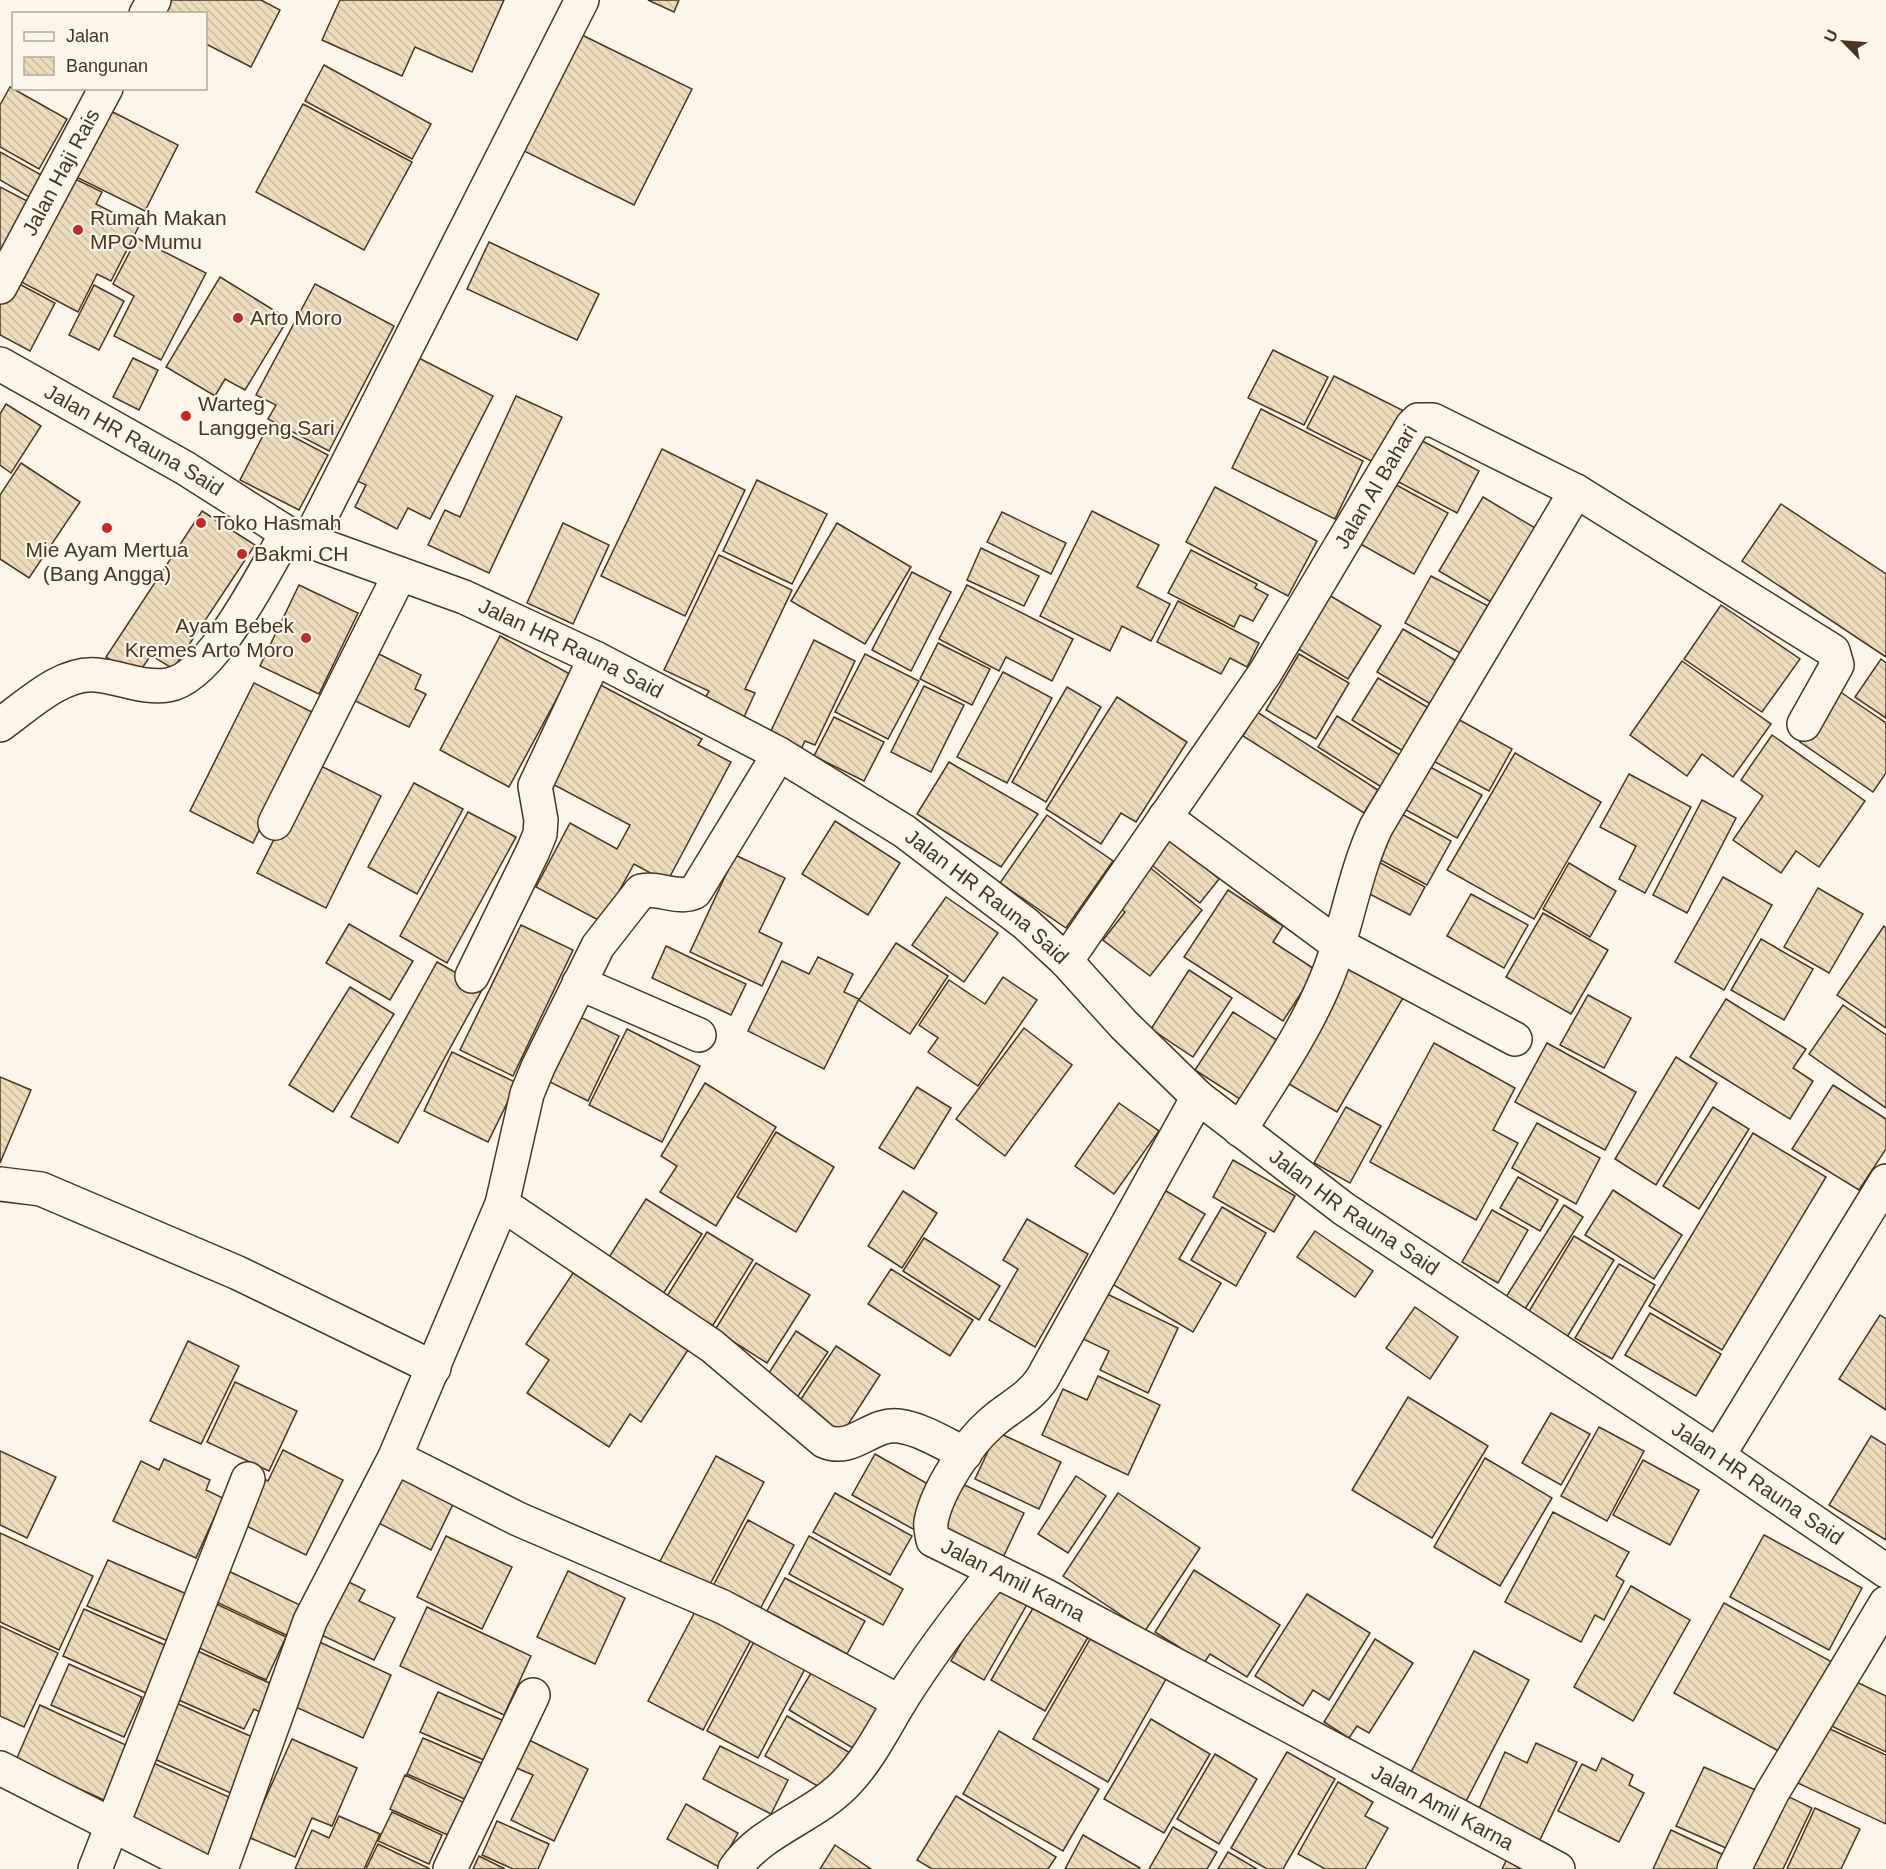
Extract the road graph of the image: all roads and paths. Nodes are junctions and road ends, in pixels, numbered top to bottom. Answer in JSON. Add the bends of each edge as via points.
{"nodes":[{"id":1,"x":582,"y":0,"type":"edge"},
{"id":2,"x":105,"y":90,"type":"edge"},
{"id":3,"x":0,"y":287,"type":"edge"},
{"id":4,"x":0,"y":364,"type":"edge"},
{"id":5,"x":1576,"y":491,"type":"junction"},
{"id":6,"x":298,"y":536,"type":"junction"},
{"id":7,"x":400,"y":574,"type":"junction"},
{"id":8,"x":595,"y":658,"type":"junction"},
{"id":9,"x":1804,"y":723,"type":"dead end"},
{"id":10,"x":0,"y":725,"type":"edge"},
{"id":11,"x":779,"y":753,"type":"junction"},
{"id":12,"x":1165,"y":817,"type":"junction"},
{"id":13,"x":275,"y":823,"type":"dead end"},
{"id":14,"x":1337,"y":944,"type":"junction"},
{"id":15,"x":1066,"y":961,"type":"junction"},
{"id":16,"x":472,"y":976,"type":"dead end"},
{"id":17,"x":579,"y":983,"type":"junction"},
{"id":18,"x":699,"y":1035,"type":"dead end"},
{"id":19,"x":1515,"y":1039,"type":"dead end"},
{"id":20,"x":1198,"y":1097,"type":"junction"},
{"id":21,"x":1240,"y":1130,"type":"junction"},
{"id":22,"x":1886,"y":1181,"type":"edge"},
{"id":23,"x":0,"y":1184,"type":"edge"},
{"id":24,"x":502,"y":1204,"type":"junction"},
{"id":25,"x":434,"y":1368,"type":"junction"},
{"id":26,"x":965,"y":1454,"type":"junction"},
{"id":27,"x":1718,"y":1455,"type":"junction"},
{"id":28,"x":395,"y":1457,"type":"junction"},
{"id":29,"x":248,"y":1479,"type":"dead end"},
{"id":30,"x":995,"y":1571,"type":"junction"},
{"id":31,"x":1886,"y":1571,"type":"edge"},
{"id":32,"x":1886,"y":1604,"type":"edge"},
{"id":33,"x":532,"y":1695,"type":"dead end"},
{"id":34,"x":900,"y":1702,"type":"junction"},
{"id":35,"x":0,"y":1768,"type":"edge"},
{"id":36,"x":111,"y":1826,"type":"junction"},
{"id":37,"x":95,"y":1869,"type":"edge"},
{"id":38,"x":199,"y":1869,"type":"edge"},
{"id":39,"x":221,"y":1869,"type":"edge"},
{"id":40,"x":450,"y":1869,"type":"edge"},
{"id":41,"x":735,"y":1869,"type":"edge"},
{"id":42,"x":1558,"y":1869,"type":"edge"},
{"id":43,"x":1734,"y":1869,"type":"edge"}],
"edges":[{"from":1,"to":6,"type":"street"},
{"from":2,"to":3,"type":"street","name":"Jalan Haji Rais"},
{"from":4,"to":6,"type":"street","name":"Jalan HR Rauna Said"},
{"from":5,"to":9,"type":"street","name":"Jalan Al Bahari","via":[[1833,651],[1837,665]]},
{"from":5,"to":12,"type":"street","name":"Jalan Al Bahari","via":[[1433,420],[1418,420],[1265,673]]},
{"from":5,"to":14,"type":"street","via":[[1391,799],[1361,859]]},
{"from":6,"to":7,"type":"street","name":"Jalan HR Rauna Said"},
{"from":6,"to":10,"type":"street","via":[[214,654],[195,672],[169,685],[130,684],[94,675],[67,679]]},
{"from":7,"to":8,"type":"street","name":"Jalan HR Rauna Said","via":[[464,597]]},
{"from":7,"to":13,"type":"street"},
{"from":8,"to":11,"type":"street","name":"Jalan HR Rauna Said"},
{"from":8,"to":16,"type":"street","via":[[535,786],[540,834]]},
{"from":11,"to":15,"type":"street","name":"Jalan HR Rauna Said","via":[[904,831],[1026,924]]},
{"from":11,"to":17,"type":"street","via":[[695,892],[687,896],[641,891],[598,946]]},
{"from":12,"to":14,"type":"street"},
{"from":12,"to":15,"type":"street","name":"Jalan Al Bahari"},
{"from":14,"to":19,"type":"street"},
{"from":14,"to":21,"type":"street","via":[[1324,985],[1304,1027]]},
{"from":15,"to":20,"type":"street","name":"Jalan HR Rauna Said"},
{"from":17,"to":18,"type":"street"},
{"from":17,"to":24,"type":"street","via":[[527,1094]]},
{"from":20,"to":21,"type":"street","name":"Jalan HR Rauna Said"},
{"from":20,"to":26,"type":"street","name":"Jalan Amil Karna","via":[[1042,1379],[1023,1401],[978,1435]]},
{"from":21,"to":27,"type":"street","name":"Jalan HR Rauna Said","via":[[1344,1209]]},
{"from":22,"to":27,"type":"street"},
{"from":23,"to":25,"type":"street","via":[[41,1189],[238,1273]]},
{"from":24,"to":25,"type":"street"},
{"from":24,"to":26,"type":"street","via":[[712,1346],[824,1441],[849,1445],[880,1429],[900,1426]]},
{"from":25,"to":28,"type":"street"},
{"from":26,"to":30,"type":"street","name":"Jalan Amil Karna","via":[[935,1507],[930,1524],[933,1540]]},
{"from":27,"to":31,"type":"street","name":"Jalan HR Rauna Said"},
{"from":28,"to":34,"type":"street","via":[[518,1519],[723,1607]]},
{"from":28,"to":39,"type":"street","via":[[310,1621]]},
{"from":29,"to":36,"type":"street"},
{"from":30,"to":34,"type":"street","via":[[944,1636]]},
{"from":30,"to":42,"type":"street","name":"Jalan Amil Karna"},
{"from":32,"to":43,"type":"street","via":[[1778,1784]]},
{"from":33,"to":40,"type":"street"},
{"from":34,"to":41,"type":"street","via":[[846,1784],[775,1833]]},
{"from":35,"to":36,"type":"street"},
{"from":36,"to":37,"type":"street"},
{"from":36,"to":38,"type":"street"}]}
